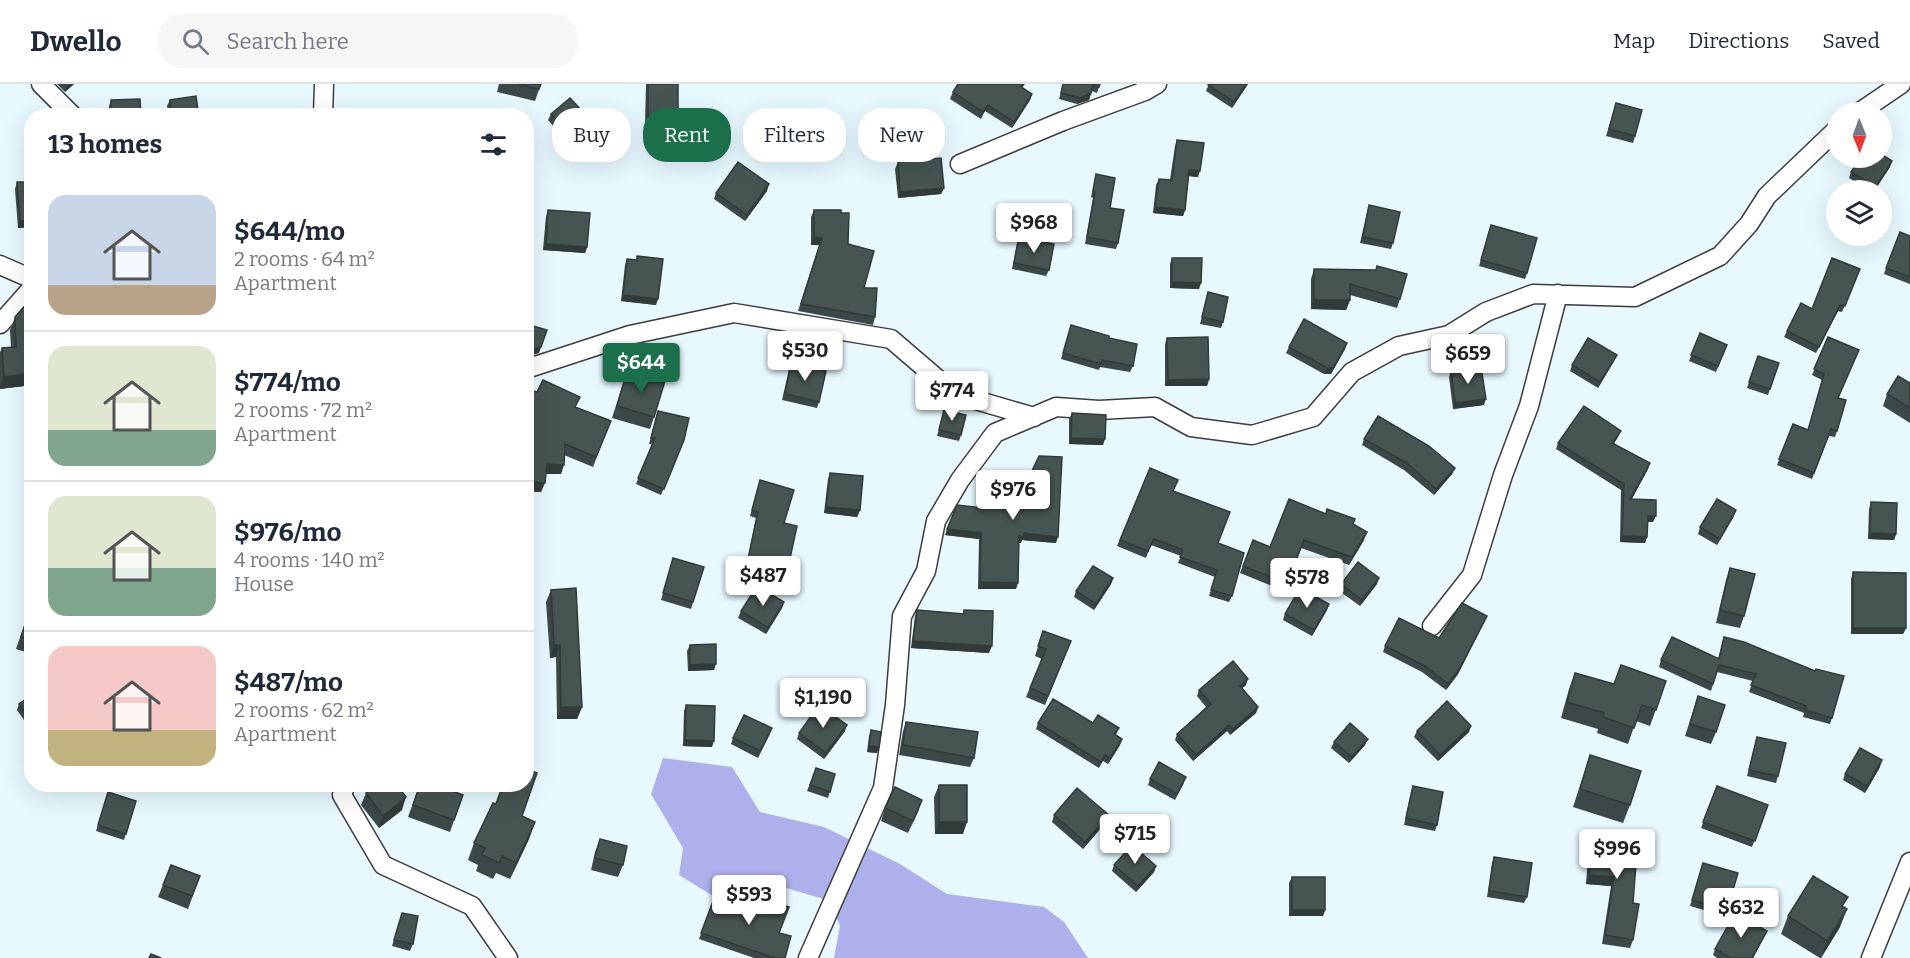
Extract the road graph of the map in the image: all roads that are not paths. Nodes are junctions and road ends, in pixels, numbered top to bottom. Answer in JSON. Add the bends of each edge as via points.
{"nodes":[{"id":1,"x":41,"y":84,"type":"edge"},
{"id":2,"x":324,"y":84,"type":"edge"},
{"id":3,"x":1157,"y":84,"type":"edge"},
{"id":4,"x":1901,"y":84,"type":"edge"},
{"id":5,"x":1875,"y":102,"type":"edge"},
{"id":6,"x":66,"y":108,"type":"edge"},
{"id":7,"x":323,"y":108,"type":"edge"},
{"id":8,"x":1826,"y":140,"type":"edge"},
{"id":9,"x":960,"y":164,"type":"dead end"},
{"id":10,"x":0,"y":265,"type":"edge"},
{"id":11,"x":24,"y":276,"type":"edge"},
{"id":12,"x":1558,"y":294,"type":"junction"},
{"id":13,"x":24,"y":297,"type":"edge"},
{"id":14,"x":0,"y":324,"type":"edge"},
{"id":15,"x":534,"y":366,"type":"edge"},
{"id":16,"x":1034,"y":417,"type":"junction"},
{"id":17,"x":1432,"y":626,"type":"dead end"},
{"id":18,"x":343,"y":792,"type":"edge"},
{"id":19,"x":1910,"y":862,"type":"edge"},
{"id":20,"x":508,"y":958,"type":"edge"},
{"id":21,"x":808,"y":958,"type":"edge"},
{"id":22,"x":1871,"y":958,"type":"edge"}],
"edges":[{"from":1,"to":6,"type":"street"},
{"from":2,"to":7,"type":"street"},
{"from":3,"to":9,"type":"street"},
{"from":4,"to":5,"type":"street"},
{"from":8,"to":12,"type":"street","via":[[1767,196],[1749,224],[1720,256],[1635,297]]},
{"from":10,"to":11,"type":"street"},
{"from":12,"to":16,"type":"street","via":[[1533,294],[1486,312],[1449,335],[1399,346],[1352,372],[1313,417],[1252,435],[1191,427],[1155,407],[1056,407]]},
{"from":12,"to":17,"type":"street","via":[[1529,406],[1472,575]]},
{"from":13,"to":14,"type":"street"},
{"from":15,"to":16,"type":"street","via":[[630,335],[734,313],[891,339],[955,394]]},
{"from":16,"to":21,"type":"street","via":[[994,433],[936,521],[926,571],[902,616],[883,788]]},
{"from":18,"to":20,"type":"street","via":[[383,865],[472,906]]},
{"from":19,"to":22,"type":"street"}]}
